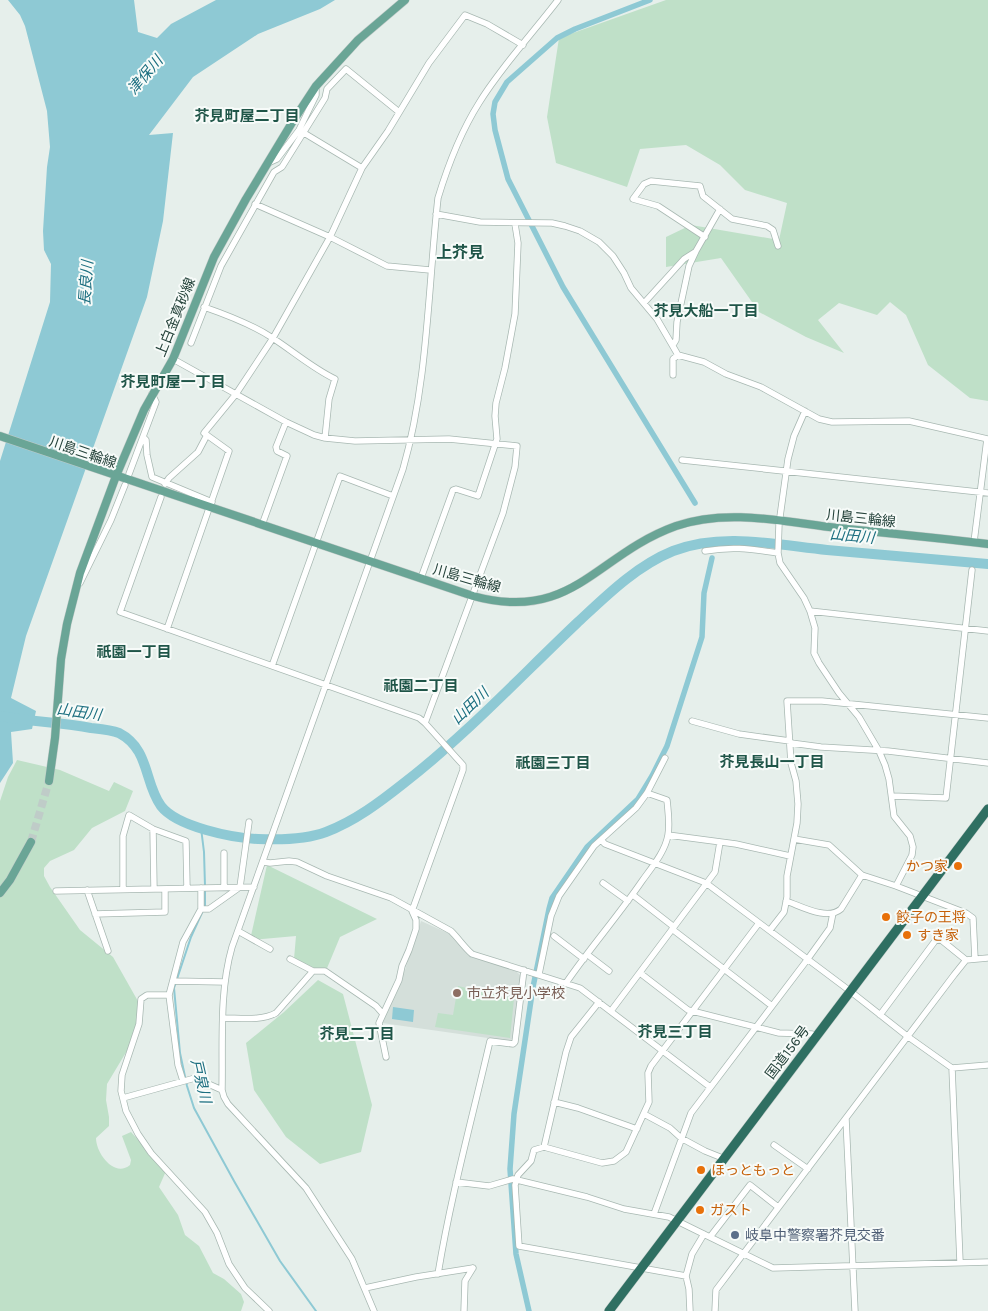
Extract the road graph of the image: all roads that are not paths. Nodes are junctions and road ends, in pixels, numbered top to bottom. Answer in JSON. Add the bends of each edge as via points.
{"nodes":[{"id":1,"x":405,"y":0,"type":"edge"},
{"id":2,"x":561,"y":0,"type":"edge"},
{"id":3,"x":523,"y":45,"type":"junction"},
{"id":4,"x":316,"y":86,"type":"junction"},
{"id":5,"x":399,"y":112,"type":"junction"},
{"id":6,"x":301,"y":131,"type":"junction"},
{"id":7,"x":268,"y":163,"type":"junction"},
{"id":8,"x":362,"y":168,"type":"junction"},
{"id":9,"x":256,"y":204,"type":"junction"},
{"id":10,"x":720,"y":209,"type":"junction"},
{"id":11,"x":436,"y":214,"type":"junction"},
{"id":12,"x":515,"y":224,"type":"junction"},
{"id":13,"x":330,"y":237,"type":"junction"},
{"id":14,"x":705,"y":237,"type":"junction"},
{"id":15,"x":778,"y":246,"type":"dead end"},
{"id":16,"x":696,"y":251,"type":"junction"},
{"id":17,"x":430,"y":270,"type":"junction"},
{"id":18,"x":644,"y":303,"type":"junction"},
{"id":19,"x":204,"y":307,"type":"junction"},
{"id":20,"x":273,"y":338,"type":"junction"},
{"id":21,"x":191,"y":343,"type":"dead end"},
{"id":22,"x":673,"y":345,"type":"junction"},
{"id":23,"x":678,"y":355,"type":"junction"},
{"id":24,"x":173,"y":359,"type":"junction"},
{"id":25,"x":673,"y":375,"type":"dead end"},
{"id":26,"x":152,"y":394,"type":"junction"},
{"id":27,"x":236,"y":394,"type":"junction"},
{"id":28,"x":805,"y":411,"type":"junction"},
{"id":29,"x":286,"y":422,"type":"junction"},
{"id":30,"x":207,"y":435,"type":"junction"},
{"id":31,"x":0,"y":436,"type":"edge"},
{"id":32,"x":143,"y":437,"type":"junction"},
{"id":33,"x":325,"y":438,"type":"junction"},
{"id":34,"x":988,"y":439,"type":"edge"},
{"id":35,"x":412,"y":440,"type":"junction"},
{"id":36,"x":495,"y":444,"type":"junction"},
{"id":37,"x":682,"y":460,"type":"dead end"},
{"id":38,"x":786,"y":472,"type":"junction"},
{"id":39,"x":129,"y":474,"type":"dead end"},
{"id":40,"x":116,"y":476,"type":"junction"},
{"id":41,"x":166,"y":484,"type":"junction"},
{"id":42,"x":125,"y":485,"type":"dead end"},
{"id":43,"x":981,"y":493,"type":"junction"},
{"id":44,"x":988,"y":493,"type":"edge"},
{"id":45,"x":393,"y":496,"type":"junction"},
{"id":46,"x":161,"y":497,"type":"dead end"},
{"id":47,"x":211,"y":504,"type":"junction"},
{"id":48,"x":779,"y":523,"type":"junction"},
{"id":49,"x":262,"y":524,"type":"junction"},
{"id":50,"x":315,"y":542,"type":"junction"},
{"id":51,"x":974,"y":542,"type":"junction"},
{"id":52,"x":988,"y":544,"type":"edge"},
{"id":53,"x":705,"y":550,"type":"dead end"},
{"id":54,"x":777,"y":552,"type":"junction"},
{"id":55,"x":371,"y":560,"type":"junction"},
{"id":56,"x":972,"y":570,"type":"dead end"},
{"id":57,"x":421,"y":578,"type":"junction"},
{"id":58,"x":473,"y":596,"type":"junction"},
{"id":59,"x":72,"y":600,"type":"junction"},
{"id":60,"x":810,"y":611,"type":"junction"},
{"id":61,"x":964,"y":628,"type":"junction"},
{"id":62,"x":167,"y":629,"type":"junction"},
{"id":63,"x":988,"y":631,"type":"edge"},
{"id":64,"x":272,"y":666,"type":"junction"},
{"id":65,"x":325,"y":685,"type":"junction"},
{"id":66,"x":848,"y":703,"type":"junction"},
{"id":67,"x":954,"y":714,"type":"junction"},
{"id":68,"x":988,"y":718,"type":"edge"},
{"id":69,"x":692,"y":721,"type":"dead end"},
{"id":70,"x":425,"y":723,"type":"junction"},
{"id":71,"x":790,"y":742,"type":"junction"},
{"id":72,"x":879,"y":751,"type":"junction"},
{"id":73,"x":665,"y":758,"type":"dead end"},
{"id":74,"x":950,"y":759,"type":"junction"},
{"id":75,"x":988,"y":763,"type":"edge"},
{"id":76,"x":49,"y":781,"type":"tunnel mouth"},
{"id":77,"x":647,"y":793,"type":"junction"},
{"id":78,"x":892,"y":796,"type":"junction"},
{"id":79,"x":988,"y":809,"type":"edge"},
{"id":80,"x":249,"y":825,"type":"dead end"},
{"id":81,"x":153,"y":828,"type":"junction"},
{"id":82,"x":668,"y":835,"type":"junction"},
{"id":83,"x":794,"y":839,"type":"junction"},
{"id":84,"x":601,"y":840,"type":"junction"},
{"id":85,"x":31,"y":842,"type":"tunnel mouth"},
{"id":86,"x":720,"y":842,"type":"junction"},
{"id":87,"x":224,"y":853,"type":"dead end"},
{"id":88,"x":790,"y":856,"type":"junction"},
{"id":89,"x":264,"y":862,"type":"junction"},
{"id":90,"x":655,"y":863,"type":"junction"},
{"id":91,"x":862,"y":875,"type":"junction"},
{"id":92,"x":603,"y":883,"type":"dead end"},
{"id":93,"x":706,"y":883,"type":"junction"},
{"id":94,"x":896,"y":886,"type":"junction"},
{"id":95,"x":224,"y":887,"type":"junction"},
{"id":96,"x":240,"y":887,"type":"junction"},
{"id":97,"x":187,"y":888,"type":"junction"},
{"id":98,"x":204,"y":888,"type":"junction"},
{"id":99,"x":254,"y":888,"type":"junction"},
{"id":100,"x":123,"y":889,"type":"junction"},
{"id":101,"x":154,"y":889,"type":"junction"},
{"id":102,"x":165,"y":889,"type":"junction"},
{"id":103,"x":87,"y":890,"type":"junction"},
{"id":104,"x":56,"y":891,"type":"dead end"},
{"id":105,"x":0,"y":893,"type":"edge"},
{"id":106,"x":632,"y":895,"type":"junction"},
{"id":107,"x":922,"y":896,"type":"junction"},
{"id":108,"x":628,"y":901,"type":"junction"},
{"id":109,"x":786,"y":901,"type":"junction"},
{"id":110,"x":204,"y":909,"type":"junction"},
{"id":111,"x":412,"y":911,"type":"junction"},
{"id":112,"x":95,"y":914,"type":"junction"},
{"id":113,"x":832,"y":914,"type":"junction"},
{"id":114,"x":759,"y":924,"type":"junction"},
{"id":115,"x":673,"y":928,"type":"junction"},
{"id":116,"x":770,"y":930,"type":"junction"},
{"id":117,"x":238,"y":931,"type":"junction"},
{"id":118,"x":554,"y":936,"type":"dead end"},
{"id":119,"x":270,"y":950,"type":"dead end"},
{"id":120,"x":108,"y":951,"type":"dead end"},
{"id":121,"x":586,"y":957,"type":"junction"},
{"id":122,"x":988,"y":958,"type":"edge"},
{"id":123,"x":290,"y":959,"type":"dead end"},
{"id":124,"x":974,"y":959,"type":"junction"},
{"id":125,"x":807,"y":960,"type":"junction"},
{"id":126,"x":966,"y":960,"type":"junction"},
{"id":127,"x":524,"y":970,"type":"junction"},
{"id":128,"x":725,"y":970,"type":"junction"},
{"id":129,"x":313,"y":971,"type":"junction"},
{"id":130,"x":609,"y":971,"type":"dead end"},
{"id":131,"x":640,"y":973,"type":"junction"},
{"id":132,"x":539,"y":974,"type":"junction"},
{"id":133,"x":173,"y":981,"type":"junction"},
{"id":134,"x":224,"y":982,"type":"junction"},
{"id":135,"x":566,"y":983,"type":"junction"},
{"id":136,"x":850,"y":991,"type":"junction"},
{"id":137,"x":170,"y":995,"type":"junction"},
{"id":138,"x":599,"y":1002,"type":"junction"},
{"id":139,"x":772,"y":1006,"type":"junction"},
{"id":140,"x":610,"y":1011,"type":"junction"},
{"id":141,"x":693,"y":1011,"type":"junction"},
{"id":142,"x":383,"y":1014,"type":"junction"},
{"id":143,"x":880,"y":1015,"type":"junction"},
{"id":144,"x":224,"y":1018,"type":"junction"},
{"id":145,"x":756,"y":1027,"type":"junction"},
{"id":146,"x":817,"y":1036,"type":"junction"},
{"id":147,"x":907,"y":1036,"type":"junction"},
{"id":148,"x":663,"y":1051,"type":"junction"},
{"id":149,"x":386,"y":1057,"type":"dead end"},
{"id":150,"x":988,"y":1066,"type":"edge"},
{"id":151,"x":952,"y":1068,"type":"junction"},
{"id":152,"x":186,"y":1080,"type":"junction"},
{"id":153,"x":710,"y":1087,"type":"junction"},
{"id":154,"x":222,"y":1090,"type":"junction"},
{"id":155,"x":123,"y":1098,"type":"junction"},
{"id":156,"x":554,"y":1102,"type":"junction"},
{"id":157,"x":644,"y":1114,"type":"junction"},
{"id":158,"x":846,"y":1119,"type":"junction"},
{"id":159,"x":637,"y":1130,"type":"junction"},
{"id":160,"x":681,"y":1138,"type":"junction"},
{"id":161,"x":774,"y":1145,"type":"dead end"},
{"id":162,"x":544,"y":1147,"type":"junction"},
{"id":163,"x":725,"y":1159,"type":"junction"},
{"id":164,"x":808,"y":1169,"type":"junction"},
{"id":165,"x":512,"y":1180,"type":"junction"},
{"id":166,"x":456,"y":1182,"type":"junction"},
{"id":167,"x":778,"y":1207,"type":"junction"},
{"id":168,"x":654,"y":1214,"type":"junction"},
{"id":169,"x":677,"y":1220,"type":"junction"},
{"id":170,"x":707,"y":1236,"type":"junction"},
{"id":171,"x":743,"y":1254,"type":"junction"},
{"id":172,"x":960,"y":1262,"type":"junction"},
{"id":173,"x":988,"y":1262,"type":"edge"},
{"id":174,"x":853,"y":1264,"type":"junction"},
{"id":175,"x":641,"y":1268,"type":"junction"},
{"id":176,"x":438,"y":1274,"type":"junction"},
{"id":177,"x":686,"y":1276,"type":"junction"},
{"id":178,"x":365,"y":1288,"type":"junction"},
{"id":179,"x":269,"y":1311,"type":"edge"},
{"id":180,"x":374,"y":1311,"type":"edge"},
{"id":181,"x":464,"y":1311,"type":"edge"},
{"id":182,"x":609,"y":1311,"type":"edge"},
{"id":183,"x":690,"y":1311,"type":"edge"},
{"id":184,"x":716,"y":1311,"type":"edge"},
{"id":185,"x":855,"y":1311,"type":"edge"}],
"edges":[{"from":1,"to":4,"type":"main road","name":"上白金真砂線","via":[[358,40]]},
{"from":2,"to":3,"type":"street"},
{"from":3,"to":5,"type":"street","via":[[487,24],[465,16],[429,63]]},
{"from":3,"to":11,"type":"street","via":[[478,103],[444,177]]},
{"from":4,"to":6,"type":"street","via":[[316,95]]},
{"from":4,"to":7,"type":"main road","name":"上白金真砂線"},
{"from":5,"to":6,"type":"street","via":[[346,69],[327,89],[325,98]]},
{"from":5,"to":8,"type":"street"},
{"from":6,"to":7,"type":"street","via":[[277,159]]},
{"from":6,"to":8,"type":"street"},
{"from":6,"to":9,"type":"street","via":[[282,167],[274,172]]},
{"from":7,"to":24,"type":"main road","name":"上白金真砂線","via":[[214,257]]},
{"from":8,"to":13,"type":"street"},
{"from":9,"to":13,"type":"street"},
{"from":9,"to":19,"type":"street","via":[[221,266]]},
{"from":10,"to":14,"type":"street"},
{"from":10,"to":14,"type":"street","via":[[704,196],[700,186],[693,184],[651,181],[644,184],[633,198],[658,206]]},
{"from":10,"to":15,"type":"street","via":[[740,222],[767,226],[773,230]]},
{"from":11,"to":12,"type":"street"},
{"from":11,"to":17,"type":"street"},
{"from":12,"to":18,"type":"street","via":[[552,223],[580,231],[599,242]]},
{"from":12,"to":36,"type":"street","via":[[518,243],[515,314],[496,403]]},
{"from":13,"to":17,"type":"street","via":[[388,266]]},
{"from":13,"to":20,"type":"street"},
{"from":14,"to":16,"type":"street"},
{"from":16,"to":18,"type":"street","via":[[684,259]]},
{"from":16,"to":22,"type":"street","via":[[689,266]]},
{"from":17,"to":35,"type":"street","via":[[426,334]]},
{"from":18,"to":22,"type":"street"},
{"from":19,"to":20,"type":"street"},
{"from":19,"to":21,"type":"street"},
{"from":20,"to":27,"type":"street"},
{"from":20,"to":33,"type":"street","via":[[335,379],[329,399]]},
{"from":22,"to":23,"type":"street"},
{"from":23,"to":25,"type":"street","via":[[673,359]]},
{"from":23,"to":28,"type":"street","via":[[704,362],[761,387]]},
{"from":24,"to":26,"type":"main road","name":"上白金真砂線"},
{"from":24,"to":27,"type":"street"},
{"from":26,"to":32,"type":"street","via":[[156,402]]},
{"from":26,"to":40,"type":"main road","name":"上白金真砂線"},
{"from":27,"to":29,"type":"street"},
{"from":27,"to":30,"type":"street","via":[[204,433]]},
{"from":28,"to":34,"type":"street","via":[[818,419],[832,422],[909,421]]},
{"from":28,"to":38,"type":"street","via":[[794,436]]},
{"from":29,"to":33,"type":"street"},
{"from":29,"to":49,"type":"street","via":[[276,447],[287,456]]},
{"from":30,"to":41,"type":"street","via":[[198,452]]},
{"from":30,"to":47,"type":"street","via":[[229,452]]},
{"from":31,"to":40,"type":"main road","name":"川島三輪線"},
{"from":32,"to":39,"type":"street"},
{"from":32,"to":41,"type":"street","via":[[152,477]]},
{"from":33,"to":35,"type":"street"},
{"from":34,"to":43,"type":"street"},
{"from":35,"to":36,"type":"street","via":[[448,438]]},
{"from":35,"to":45,"type":"street"},
{"from":36,"to":57,"type":"street","via":[[478,496],[453,490]]},
{"from":36,"to":58,"type":"street","via":[[517,446],[515,467],[503,513]]},
{"from":37,"to":38,"type":"street"},
{"from":38,"to":43,"type":"street"},
{"from":38,"to":48,"type":"street"},
{"from":40,"to":47,"type":"main road","name":"川島三輪線"},
{"from":40,"to":59,"type":"main road","name":"上白金真砂線"},
{"from":41,"to":47,"type":"street"},
{"from":42,"to":59,"type":"street"},
{"from":43,"to":44,"type":"street"},
{"from":43,"to":51,"type":"street"},
{"from":45,"to":50,"type":"street","via":[[340,476]]},
{"from":45,"to":55,"type":"street"},
{"from":46,"to":62,"type":"street","via":[[120,612]]},
{"from":47,"to":49,"type":"main road","name":"川島三輪線"},
{"from":47,"to":62,"type":"street"},
{"from":48,"to":51,"type":"main road","name":"川島三輪線"},
{"from":48,"to":54,"type":"street"},
{"from":48,"to":58,"type":"main road","name":"川島三輪線","via":[[716,518],[677,526],[640,543],[556,596],[519,603],[494,602]]},
{"from":49,"to":50,"type":"main road","name":"川島三輪線"},
{"from":50,"to":55,"type":"main road","name":"川島三輪線"},
{"from":50,"to":64,"type":"street"},
{"from":51,"to":52,"type":"main road","name":"川島三輪線"},
{"from":53,"to":54,"type":"street","via":[[744,547]]},
{"from":54,"to":60,"type":"street","via":[[780,563]]},
{"from":55,"to":57,"type":"main road","name":"川島三輪線"},
{"from":55,"to":65,"type":"street"},
{"from":56,"to":61,"type":"street"},
{"from":57,"to":58,"type":"main road","name":"川島三輪線"},
{"from":58,"to":70,"type":"street"},
{"from":59,"to":76,"type":"main road","name":"上白金真砂線","via":[[61,659]]},
{"from":60,"to":61,"type":"street"},
{"from":60,"to":66,"type":"street","via":[[815,628],[814,653]]},
{"from":61,"to":63,"type":"street"},
{"from":61,"to":67,"type":"street"},
{"from":62,"to":64,"type":"street"},
{"from":64,"to":65,"type":"street"},
{"from":65,"to":70,"type":"street","via":[[419,718]]},
{"from":65,"to":89,"type":"street"},
{"from":66,"to":67,"type":"street"},
{"from":66,"to":71,"type":"street","via":[[787,701]]},
{"from":66,"to":72,"type":"street"},
{"from":67,"to":68,"type":"street"},
{"from":67,"to":74,"type":"street"},
{"from":69,"to":71,"type":"street","via":[[739,734]]},
{"from":70,"to":111,"type":"street","via":[[463,765],[463,770]]},
{"from":71,"to":72,"type":"street"},
{"from":71,"to":83,"type":"street","via":[[798,804]]},
{"from":72,"to":74,"type":"street"},
{"from":72,"to":78,"type":"street"},
{"from":73,"to":77,"type":"street"},
{"from":74,"to":75,"type":"street"},
{"from":74,"to":78,"type":"street","via":[[946,798]]},
{"from":77,"to":82,"type":"street","via":[[667,800]]},
{"from":77,"to":84,"type":"street","via":[[636,808]]},
{"from":78,"to":94,"type":"street","via":[[894,816],[910,836],[913,847],[912,856]]},
{"from":79,"to":107,"type":"highway","name":"国道156号"},
{"from":80,"to":96,"type":"street"},
{"from":81,"to":97,"type":"street","via":[[186,841]]},
{"from":81,"to":100,"type":"street","via":[[129,814],[123,836]]},
{"from":81,"to":101,"type":"street"},
{"from":82,"to":86,"type":"street"},
{"from":82,"to":90,"type":"street"},
{"from":83,"to":88,"type":"street"},
{"from":83,"to":91,"type":"street","via":[[829,845]]},
{"from":84,"to":90,"type":"street"},
{"from":84,"to":132,"type":"street","via":[[555,904]]},
{"from":85,"to":105,"type":"main road"},
{"from":86,"to":88,"type":"street"},
{"from":86,"to":93,"type":"street","via":[[715,872]]},
{"from":87,"to":95,"type":"street"},
{"from":88,"to":109,"type":"street"},
{"from":89,"to":99,"type":"street"},
{"from":89,"to":111,"type":"street","via":[[297,862],[391,898]]},
{"from":90,"to":93,"type":"street"},
{"from":90,"to":106,"type":"street"},
{"from":91,"to":94,"type":"street"},
{"from":91,"to":113,"type":"street","via":[[841,909]]},
{"from":92,"to":108,"type":"street"},
{"from":93,"to":114,"type":"street"},
{"from":93,"to":115,"type":"street"},
{"from":94,"to":107,"type":"street"},
{"from":95,"to":96,"type":"street"},
{"from":95,"to":98,"type":"street"},
{"from":96,"to":99,"type":"street"},
{"from":96,"to":110,"type":"street"},
{"from":97,"to":98,"type":"street"},
{"from":97,"to":102,"type":"street"},
{"from":98,"to":110,"type":"street"},
{"from":99,"to":117,"type":"street"},
{"from":100,"to":101,"type":"street"},
{"from":100,"to":103,"type":"street"},
{"from":101,"to":102,"type":"street"},
{"from":102,"to":112,"type":"street","via":[[165,912]]},
{"from":103,"to":104,"type":"street"},
{"from":103,"to":112,"type":"street"},
{"from":106,"to":108,"type":"street"},
{"from":106,"to":115,"type":"street"},
{"from":107,"to":124,"type":"street","via":[[972,918]]},
{"from":107,"to":136,"type":"highway","name":"国道156号"},
{"from":108,"to":121,"type":"street"},
{"from":109,"to":113,"type":"street"},
{"from":109,"to":116,"type":"street","via":[[784,912]]},
{"from":110,"to":133,"type":"street","via":[[185,938]]},
{"from":111,"to":127,"type":"street","via":[[452,931],[472,954]]},
{"from":111,"to":142,"type":"street","via":[[416,929],[399,980]]},
{"from":112,"to":120,"type":"street"},
{"from":113,"to":125,"type":"street","via":[[830,928]]},
{"from":114,"to":116,"type":"street"},
{"from":114,"to":128,"type":"street"},
{"from":115,"to":128,"type":"street"},
{"from":115,"to":131,"type":"street"},
{"from":116,"to":125,"type":"street"},
{"from":117,"to":119,"type":"street"},
{"from":117,"to":134,"type":"street"},
{"from":118,"to":121,"type":"street"},
{"from":121,"to":130,"type":"street"},
{"from":121,"to":135,"type":"street"},
{"from":122,"to":124,"type":"street"},
{"from":123,"to":129,"type":"street"},
{"from":124,"to":126,"type":"street"},
{"from":125,"to":136,"type":"street"},
{"from":125,"to":139,"type":"street"},
{"from":126,"to":143,"type":"street","via":[[936,940]]},
{"from":126,"to":147,"type":"street"},
{"from":127,"to":132,"type":"street"},
{"from":127,"to":166,"type":"street","via":[[515,1042],[490,1041]]},
{"from":128,"to":139,"type":"street"},
{"from":128,"to":141,"type":"street"},
{"from":129,"to":142,"type":"street","via":[[325,971],[337,978]]},
{"from":129,"to":144,"type":"street","via":[[272,1016]]},
{"from":131,"to":140,"type":"street"},
{"from":131,"to":141,"type":"street"},
{"from":132,"to":135,"type":"street"},
{"from":133,"to":134,"type":"street"},
{"from":133,"to":137,"type":"street"},
{"from":134,"to":144,"type":"street"},
{"from":135,"to":138,"type":"street","via":[[580,988]]},
{"from":136,"to":143,"type":"street"},
{"from":136,"to":146,"type":"highway","name":"国道156号"},
{"from":137,"to":152,"type":"street","via":[[178,1065]]},
{"from":137,"to":155,"type":"street","via":[[147,995],[141,999],[139,1024],[122,1075]]},
{"from":138,"to":140,"type":"street"},
{"from":138,"to":156,"type":"street","via":[[571,1037]]},
{"from":139,"to":145,"type":"street"},
{"from":140,"to":148,"type":"street"},
{"from":141,"to":145,"type":"street"},
{"from":141,"to":148,"type":"street"},
{"from":142,"to":149,"type":"street","via":[[379,1023]]},
{"from":143,"to":147,"type":"street"},
{"from":144,"to":154,"type":"street"},
{"from":145,"to":146,"type":"street","via":[[779,1033]]},
{"from":145,"to":153,"type":"street"},
{"from":146,"to":163,"type":"highway","name":"国道156号"},
{"from":147,"to":151,"type":"street"},
{"from":147,"to":158,"type":"street"},
{"from":148,"to":153,"type":"street"},
{"from":148,"to":157,"type":"street","via":[[648,1073],[649,1102]]},
{"from":150,"to":151,"type":"street"},
{"from":151,"to":172,"type":"street"},
{"from":152,"to":154,"type":"street","via":[[195,1078]]},
{"from":152,"to":155,"type":"street"},
{"from":153,"to":160,"type":"street","via":[[691,1113]]},
{"from":154,"to":178,"type":"street","via":[[228,1104],[306,1188],[352,1259]]},
{"from":155,"to":179,"type":"street","via":[[126,1111],[151,1153],[205,1212],[229,1264],[245,1288]]},
{"from":156,"to":159,"type":"street"},
{"from":156,"to":162,"type":"street"},
{"from":157,"to":159,"type":"street"},
{"from":157,"to":160,"type":"street"},
{"from":158,"to":164,"type":"street"},
{"from":158,"to":174,"type":"street"},
{"from":159,"to":162,"type":"street","via":[[626,1152],[614,1161],[602,1163]]},
{"from":160,"to":163,"type":"street"},
{"from":160,"to":168,"type":"street"},
{"from":161,"to":164,"type":"street"},
{"from":162,"to":165,"type":"street","via":[[534,1150],[531,1162]]},
{"from":163,"to":169,"type":"highway","name":"国道156号"},
{"from":164,"to":167,"type":"street"},
{"from":165,"to":166,"type":"street","via":[[489,1186]]},
{"from":165,"to":168,"type":"street"},
{"from":165,"to":175,"type":"street","via":[[519,1246]]},
{"from":166,"to":176,"type":"street"},
{"from":167,"to":170,"type":"street","via":[[750,1185]]},
{"from":167,"to":171,"type":"street"},
{"from":168,"to":169,"type":"street"},
{"from":169,"to":170,"type":"street"},
{"from":169,"to":175,"type":"highway","name":"国道156号"},
{"from":170,"to":171,"type":"street"},
{"from":170,"to":177,"type":"street","via":[[692,1254]]},
{"from":171,"to":174,"type":"street","via":[[773,1268]]},
{"from":171,"to":184,"type":"street","via":[[716,1290]]},
{"from":172,"to":173,"type":"street"},
{"from":172,"to":174,"type":"street"},
{"from":174,"to":185,"type":"street"},
{"from":175,"to":177,"type":"street"},
{"from":175,"to":182,"type":"highway","name":"国道156号"},
{"from":176,"to":178,"type":"street"},
{"from":176,"to":181,"type":"street","via":[[473,1268],[464,1281]]},
{"from":177,"to":183,"type":"street"},
{"from":178,"to":180,"type":"street"}]}
